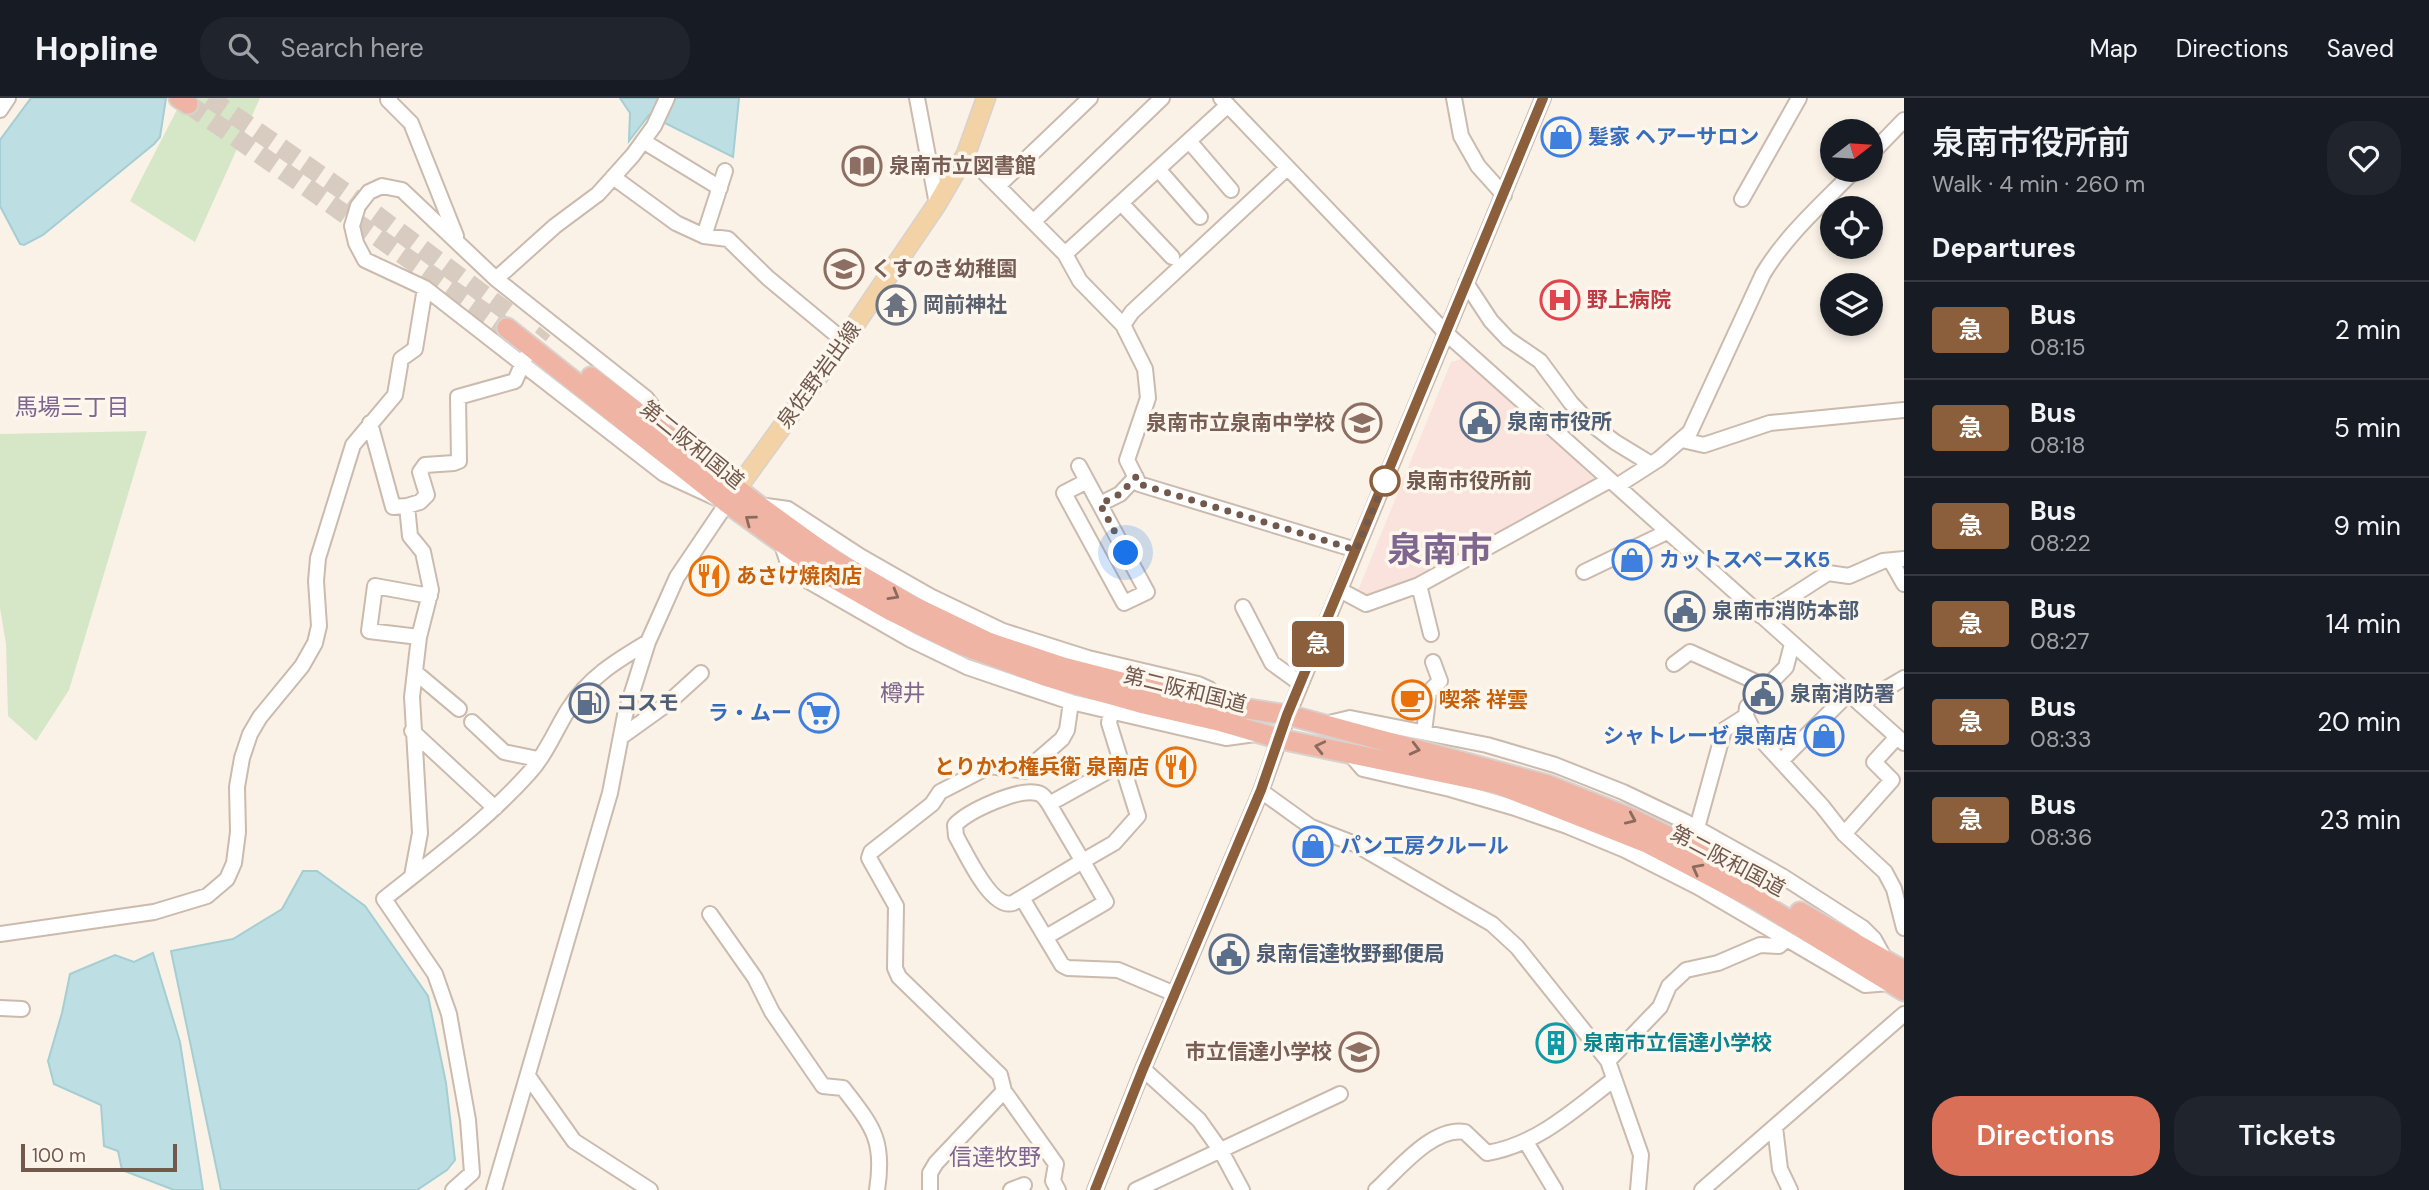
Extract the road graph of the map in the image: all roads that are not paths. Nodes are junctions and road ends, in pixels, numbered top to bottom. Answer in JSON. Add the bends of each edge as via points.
{"nodes":[{"id":1,"x":8,"y":98,"type":"edge"},
{"id":2,"x":390,"y":98,"type":"edge"},
{"id":3,"x":667,"y":98,"type":"edge"},
{"id":4,"x":917,"y":98,"type":"edge"},
{"id":5,"x":986,"y":98,"type":"edge"},
{"id":6,"x":1090,"y":98,"type":"edge"},
{"id":7,"x":1163,"y":98,"type":"edge"},
{"id":8,"x":1454,"y":98,"type":"edge"},
{"id":9,"x":1543,"y":98,"type":"edge"},
{"id":10,"x":1799,"y":98,"type":"edge"},
{"id":11,"x":1225,"y":101,"type":"edge"},
{"id":12,"x":0,"y":110,"type":"edge"},
{"id":13,"x":1904,"y":120,"type":"edge"},
{"id":14,"x":643,"y":141,"type":"junction"},
{"id":15,"x":1189,"y":141,"type":"junction"},
{"id":16,"x":1883,"y":142,"type":"edge"},
{"id":17,"x":966,"y":154,"type":"junction"},
{"id":18,"x":1287,"y":168,"type":"junction"},
{"id":19,"x":1158,"y":169,"type":"junction"},
{"id":20,"x":725,"y":171,"type":"dead end"},
{"id":21,"x":613,"y":177,"type":"junction"},
{"id":22,"x":1843,"y":182,"type":"edge"},
{"id":23,"x":998,"y":186,"type":"junction"},
{"id":24,"x":720,"y":188,"type":"junction"},
{"id":25,"x":1231,"y":190,"type":"dead end"},
{"id":26,"x":1504,"y":195,"type":"junction"},
{"id":27,"x":1742,"y":200,"type":"dead end"},
{"id":28,"x":1121,"y":203,"type":"junction"},
{"id":29,"x":937,"y":204,"type":"junction"},
{"id":30,"x":1200,"y":217,"type":"dead end"},
{"id":31,"x":1034,"y":221,"type":"junction"},
{"id":32,"x":704,"y":236,"type":"junction"},
{"id":33,"x":460,"y":244,"type":"junction"},
{"id":34,"x":1065,"y":254,"type":"junction"},
{"id":35,"x":1172,"y":257,"type":"dead end"},
{"id":36,"x":496,"y":279,"type":"junction"},
{"id":37,"x":1466,"y":283,"type":"junction"},
{"id":38,"x":425,"y":288,"type":"junction"},
{"id":39,"x":1124,"y":325,"type":"junction"},
{"id":40,"x":1447,"y":334,"type":"junction"},
{"id":41,"x":844,"y":341,"type":"junction"},
{"id":42,"x":525,"y":359,"type":"junction"},
{"id":43,"x":1904,"y":410,"type":"edge"},
{"id":44,"x":370,"y":424,"type":"junction"},
{"id":45,"x":665,"y":433,"type":"junction"},
{"id":46,"x":1682,"y":440,"type":"junction"},
{"id":47,"x":1651,"y":464,"type":"junction"},
{"id":48,"x":1079,"y":466,"type":"dead end"},
{"id":49,"x":1136,"y":477,"type":"junction"},
{"id":50,"x":1087,"y":481,"type":"junction"},
{"id":51,"x":1613,"y":483,"type":"junction"},
{"id":52,"x":732,"y":495,"type":"junction"},
{"id":53,"x":1100,"y":504,"type":"junction"},
{"id":54,"x":407,"y":506,"type":"junction"},
{"id":55,"x":1667,"y":532,"type":"junction"},
{"id":56,"x":780,"y":542,"type":"junction"},
{"id":57,"x":1356,"y":550,"type":"junction"},
{"id":58,"x":1126,"y":553,"type":"junction"},
{"id":59,"x":1898,"y":560,"type":"edge"},
{"id":60,"x":1103,"y":565,"type":"junction"},
{"id":61,"x":1584,"y":572,"type":"dead end"},
{"id":62,"x":1904,"y":584,"type":"edge"},
{"id":63,"x":1419,"y":585,"type":"junction"},
{"id":64,"x":1340,"y":590,"type":"junction"},
{"id":65,"x":430,"y":596,"type":"junction"},
{"id":66,"x":1243,"y":607,"type":"dead end"},
{"id":67,"x":1761,"y":616,"type":"junction"},
{"id":68,"x":1431,"y":634,"type":"dead end"},
{"id":69,"x":419,"y":637,"type":"junction"},
{"id":70,"x":648,"y":642,"type":"junction"},
{"id":71,"x":1793,"y":644,"type":"junction"},
{"id":72,"x":1433,"y":662,"type":"dead end"},
{"id":73,"x":1674,"y":664,"type":"dead end"},
{"id":74,"x":415,"y":672,"type":"junction"},
{"id":75,"x":701,"y":673,"type":"dead end"},
{"id":76,"x":1904,"y":678,"type":"edge"},
{"id":77,"x":1301,"y":684,"type":"junction"},
{"id":78,"x":1766,"y":687,"type":"junction"},
{"id":79,"x":1848,"y":694,"type":"junction"},
{"id":80,"x":1071,"y":702,"type":"junction"},
{"id":81,"x":1860,"y":704,"type":"junction"},
{"id":82,"x":459,"y":709,"type":"dead end"},
{"id":83,"x":1111,"y":711,"type":"junction"},
{"id":84,"x":1287,"y":715,"type":"junction"},
{"id":85,"x":1746,"y":716,"type":"junction"},
{"id":86,"x":472,"y":722,"type":"dead end"},
{"id":87,"x":1324,"y":725,"type":"junction"},
{"id":88,"x":412,"y":731,"type":"junction"},
{"id":89,"x":1424,"y":732,"type":"junction"},
{"id":90,"x":1272,"y":736,"type":"junction"},
{"id":91,"x":621,"y":737,"type":"junction"},
{"id":92,"x":1901,"y":740,"type":"edge"},
{"id":93,"x":1350,"y":754,"type":"junction"},
{"id":94,"x":538,"y":760,"type":"junction"},
{"id":95,"x":1781,"y":761,"type":"junction"},
{"id":96,"x":1121,"y":764,"type":"junction"},
{"id":97,"x":1261,"y":790,"type":"junction"},
{"id":98,"x":1049,"y":804,"type":"junction"},
{"id":99,"x":495,"y":808,"type":"junction"},
{"id":100,"x":1697,"y":828,"type":"junction"},
{"id":101,"x":1844,"y":834,"type":"junction"},
{"id":102,"x":1082,"y":861,"type":"junction"},
{"id":103,"x":412,"y":876,"type":"junction"},
{"id":104,"x":1899,"y":886,"type":"edge"},
{"id":105,"x":1022,"y":898,"type":"junction"},
{"id":106,"x":710,"y":914,"type":"dead end"},
{"id":107,"x":1904,"y":928,"type":"edge"},
{"id":108,"x":0,"y":934,"type":"edge"},
{"id":109,"x":1046,"y":937,"type":"junction"},
{"id":110,"x":1787,"y":939,"type":"junction"},
{"id":111,"x":1886,"y":961,"type":"junction"},
{"id":112,"x":1899,"y":981,"type":"edge"},
{"id":113,"x":1175,"y":994,"type":"junction"},
{"id":114,"x":0,"y":1008,"type":"edge"},
{"id":115,"x":22,"y":1009,"type":"dead end"},
{"id":116,"x":1904,"y":1014,"type":"edge"},
{"id":117,"x":1608,"y":1061,"type":"junction"},
{"id":118,"x":1143,"y":1069,"type":"junction"},
{"id":119,"x":528,"y":1076,"type":"junction"},
{"id":120,"x":1613,"y":1080,"type":"junction"},
{"id":121,"x":1003,"y":1091,"type":"junction"},
{"id":122,"x":1340,"y":1094,"type":"dead end"},
{"id":123,"x":1774,"y":1127,"type":"junction"},
{"id":124,"x":1526,"y":1142,"type":"junction"},
{"id":125,"x":1221,"y":1151,"type":"junction"},
{"id":126,"x":453,"y":1190,"type":"edge"},
{"id":127,"x":494,"y":1190,"type":"edge"},
{"id":128,"x":650,"y":1190,"type":"edge"},
{"id":129,"x":877,"y":1190,"type":"edge"},
{"id":130,"x":930,"y":1190,"type":"edge"},
{"id":131,"x":1058,"y":1190,"type":"edge"},
{"id":132,"x":1095,"y":1190,"type":"edge"},
{"id":133,"x":1136,"y":1190,"type":"edge"},
{"id":134,"x":1242,"y":1190,"type":"edge"},
{"id":135,"x":1376,"y":1190,"type":"edge"},
{"id":136,"x":1555,"y":1190,"type":"edge"},
{"id":137,"x":1638,"y":1190,"type":"edge"},
{"id":138,"x":1702,"y":1190,"type":"edge"},
{"id":139,"x":1790,"y":1190,"type":"edge"}],
"edges":[{"from":1,"to":12,"type":"street"},
{"from":2,"to":33,"type":"street","via":[[411,123]]},
{"from":3,"to":14,"type":"street"},
{"from":4,"to":29,"type":"street"},
{"from":5,"to":17,"type":"main road","name":"泉佐野岩出線"},
{"from":6,"to":23,"type":"street"},
{"from":7,"to":31,"type":"street"},
{"from":8,"to":26,"type":"street","via":[[1461,135],[1478,166]]},
{"from":9,"to":26,"type":"street"},
{"from":10,"to":27,"type":"street"},
{"from":11,"to":15,"type":"street"},
{"from":11,"to":18,"type":"street"},
{"from":13,"to":16,"type":"street"},
{"from":14,"to":21,"type":"street"},
{"from":14,"to":24,"type":"street"},
{"from":15,"to":19,"type":"street"},
{"from":15,"to":25,"type":"street"},
{"from":17,"to":23,"type":"street"},
{"from":17,"to":29,"type":"main road","name":"泉佐野岩出線"},
{"from":18,"to":39,"type":"street","via":[[1132,312]]},
{"from":18,"to":40,"type":"street"},
{"from":19,"to":28,"type":"street"},
{"from":19,"to":30,"type":"street"},
{"from":20,"to":24,"type":"street"},
{"from":21,"to":32,"type":"street","via":[[676,223]]},
{"from":21,"to":36,"type":"street"},
{"from":22,"to":46,"type":"street","via":[[1772,259],[1696,422]]},
{"from":23,"to":31,"type":"street"},
{"from":24,"to":32,"type":"street"},
{"from":26,"to":37,"type":"street"},
{"from":28,"to":34,"type":"street"},
{"from":28,"to":35,"type":"street"},
{"from":29,"to":41,"type":"main road","name":"泉佐野岩出線"},
{"from":31,"to":34,"type":"street"},
{"from":32,"to":41,"type":"street","via":[[728,239]]},
{"from":33,"to":36,"type":"street"},
{"from":33,"to":38,"type":"street","via":[[402,190],[382,186],[369,191],[352,226],[365,260]]},
{"from":34,"to":39,"type":"street","via":[[1080,281]]},
{"from":36,"to":45,"type":"street","via":[[548,327],[646,398],[659,414]]},
{"from":37,"to":40,"type":"street"},
{"from":37,"to":47,"type":"street","via":[[1491,321],[1540,361],[1590,422]]},
{"from":38,"to":42,"type":"street"},
{"from":38,"to":44,"type":"street","via":[[415,349],[401,359],[395,395]]},
{"from":39,"to":49,"type":"street","via":[[1145,369],[1148,398],[1127,460]]},
{"from":40,"to":51,"type":"street"},
{"from":40,"to":57,"type":"street"},
{"from":41,"to":52,"type":"main road","name":"泉佐野岩出線"},
{"from":42,"to":52,"type":"street","via":[[664,474]]},
{"from":42,"to":54,"type":"street","via":[[515,381],[457,397],[459,461],[425,465],[420,472],[427,495]]},
{"from":43,"to":46,"type":"street","via":[[1770,423],[1704,445]]},
{"from":44,"to":54,"type":"street","via":[[393,507]]},
{"from":44,"to":108,"type":"street","via":[[353,445],[318,558],[315,643],[260,717],[242,758],[238,832],[227,879],[206,896],[154,912]]},
{"from":45,"to":52,"type":"highway","name":"第二阪和国道"},
{"from":45,"to":52,"type":"highway","name":"第二阪和国道","via":[[510,322]]},
{"from":46,"to":47,"type":"street"},
{"from":47,"to":51,"type":"street"},
{"from":48,"to":50,"type":"street"},
{"from":49,"to":53,"type":"street","via":[[1120,494]]},
{"from":49,"to":57,"type":"street","via":[[1139,484]]},
{"from":50,"to":53,"type":"street"},
{"from":50,"to":60,"type":"street","via":[[1064,493]]},
{"from":51,"to":55,"type":"street"},
{"from":51,"to":63,"type":"street"},
{"from":56,"to":52,"type":"highway","name":"第二阪和国道","one_way":true},
{"from":52,"to":70,"type":"street","via":[[677,577]]},
{"from":52,"to":84,"type":"highway","name":"第二阪和国道","via":[[758,505],[834,560],[911,605],[988,642],[1063,667],[1222,705]]},
{"from":53,"to":58,"type":"street"},
{"from":54,"to":65,"type":"street","via":[[410,536],[423,552]]},
{"from":55,"to":61,"type":"street"},
{"from":55,"to":67,"type":"street"},
{"from":56,"to":80,"type":"street","via":[[796,574],[871,618],[967,667]]},
{"from":56,"to":90,"type":"highway","name":"第二阪和国道","via":[[891,611],[969,648],[1045,676]]},
{"from":57,"to":64,"type":"street"},
{"from":58,"to":60,"type":"street"},
{"from":58,"to":60,"type":"street","via":[[1147,592],[1124,603]]},
{"from":59,"to":62,"type":"street"},
{"from":59,"to":67,"type":"street","via":[[1849,576],[1828,573]]},
{"from":63,"to":64,"type":"street","via":[[1366,604]]},
{"from":63,"to":68,"type":"street"},
{"from":64,"to":77,"type":"street"},
{"from":65,"to":69,"type":"street"},
{"from":65,"to":69,"type":"street","via":[[375,586],[369,631]]},
{"from":66,"to":77,"type":"street","via":[[1272,663]]},
{"from":67,"to":71,"type":"street"},
{"from":69,"to":74,"type":"street"},
{"from":70,"to":91,"type":"street"},
{"from":70,"to":94,"type":"street","via":[[607,666],[585,686]]},
{"from":71,"to":78,"type":"street","via":[[1786,667]]},
{"from":71,"to":79,"type":"street"},
{"from":72,"to":89,"type":"street","via":[[1440,681],[1429,692]]},
{"from":73,"to":78,"type":"street","via":[[1690,652]]},
{"from":74,"to":82,"type":"street"},
{"from":74,"to":88,"type":"street"},
{"from":75,"to":91,"type":"street"},
{"from":76,"to":81,"type":"street"},
{"from":77,"to":84,"type":"street"},
{"from":78,"to":85,"type":"street","via":[[1747,707]]},
{"from":79,"to":81,"type":"street"},
{"from":79,"to":95,"type":"street"},
{"from":80,"to":83,"type":"street"},
{"from":80,"to":121,"type":"street","via":[[1062,738],[1025,771],[990,766],[940,792],[869,858],[896,906],[895,968],[899,976],[1000,1075]]},
{"from":81,"to":92,"type":"street"},
{"from":83,"to":90,"type":"street","via":[[1226,738]]},
{"from":83,"to":96,"type":"street","via":[[1109,723]]},
{"from":84,"to":87,"type":"highway","name":"第二阪和国道"},
{"from":84,"to":90,"type":"street"},
{"from":85,"to":95,"type":"street","via":[[1754,732]]},
{"from":85,"to":100,"type":"street","via":[[1724,730]]},
{"from":86,"to":94,"type":"street","via":[[504,751]]},
{"from":87,"to":89,"type":"street","via":[[1350,718]]},
{"from":87,"to":111,"type":"highway","name":"第二阪和国道","one_way":true,"via":[[1548,785],[1633,819],[1698,851]]},
{"from":88,"to":99,"type":"street"},
{"from":88,"to":103,"type":"street","via":[[419,833]]},
{"from":89,"to":100,"type":"street","via":[[1555,765]]},
{"from":93,"to":90,"type":"highway","name":"第二阪和国道","one_way":true},
{"from":90,"to":97,"type":"street"},
{"from":91,"to":119,"type":"street","via":[[610,793]]},
{"from":92,"to":101,"type":"street","via":[[1874,762],[1892,780]]},
{"from":93,"to":110,"type":"street","via":[[1363,769],[1512,807],[1625,850]]},
{"from":112,"to":93,"type":"highway","name":"第二阪和国道","one_way":true,"via":[[1756,900],[1592,820],[1497,784]]},
{"from":94,"to":99,"type":"street"},
{"from":95,"to":101,"type":"street"},
{"from":96,"to":98,"type":"street"},
{"from":96,"to":102,"type":"street","via":[[1139,816],[1114,843]]},
{"from":97,"to":113,"type":"street"},
{"from":97,"to":117,"type":"street","via":[[1311,827],[1355,844],[1492,924],[1517,947]]},
{"from":98,"to":102,"type":"street"},
{"from":98,"to":105,"type":"street","via":[[1035,792],[1003,798],[955,825],[956,836],[990,894],[1007,905]]},
{"from":99,"to":103,"type":"street"},
{"from":100,"to":111,"type":"street","via":[[1863,928]]},
{"from":101,"to":104,"type":"street"},
{"from":102,"to":105,"type":"street"},
{"from":102,"to":109,"type":"street","via":[[1106,902]]},
{"from":103,"to":126,"type":"street","via":[[384,899],[435,974],[449,1014],[468,1120],[472,1173]]},
{"from":104,"to":107,"type":"street"},
{"from":105,"to":109,"type":"street"},
{"from":106,"to":129,"type":"street","via":[[823,1086],[842,1088],[870,1123],[879,1155]]},
{"from":109,"to":113,"type":"street","via":[[1068,968],[1118,970]]},
{"from":110,"to":112,"type":"street","via":[[1865,985]]},
{"from":110,"to":117,"type":"street","via":[[1779,946],[1760,945],[1718,963],[1686,970],[1669,986],[1660,1007]]},
{"from":111,"to":112,"type":"highway","name":"第二阪和国道"},
{"from":113,"to":118,"type":"street"},
{"from":114,"to":115,"type":"street"},
{"from":116,"to":123,"type":"street"},
{"from":117,"to":120,"type":"street"},
{"from":118,"to":125,"type":"street","via":[[1199,1120]]},
{"from":118,"to":132,"type":"street"},
{"from":119,"to":127,"type":"street"},
{"from":119,"to":128,"type":"street","via":[[574,1141]]},
{"from":120,"to":124,"type":"street"},
{"from":120,"to":137,"type":"street","via":[[1641,1155]]},
{"from":121,"to":130,"type":"street","via":[[936,1163],[930,1173]]},
{"from":121,"to":131,"type":"street","via":[[1056,1164],[1053,1181]]},
{"from":122,"to":125,"type":"street"},
{"from":123,"to":138,"type":"street"},
{"from":123,"to":139,"type":"street","via":[[1780,1169]]},
{"from":124,"to":135,"type":"street","via":[[1488,1153],[1465,1132],[1445,1132]]},
{"from":124,"to":136,"type":"street"},
{"from":125,"to":133,"type":"street"},
{"from":125,"to":134,"type":"street"}]}
